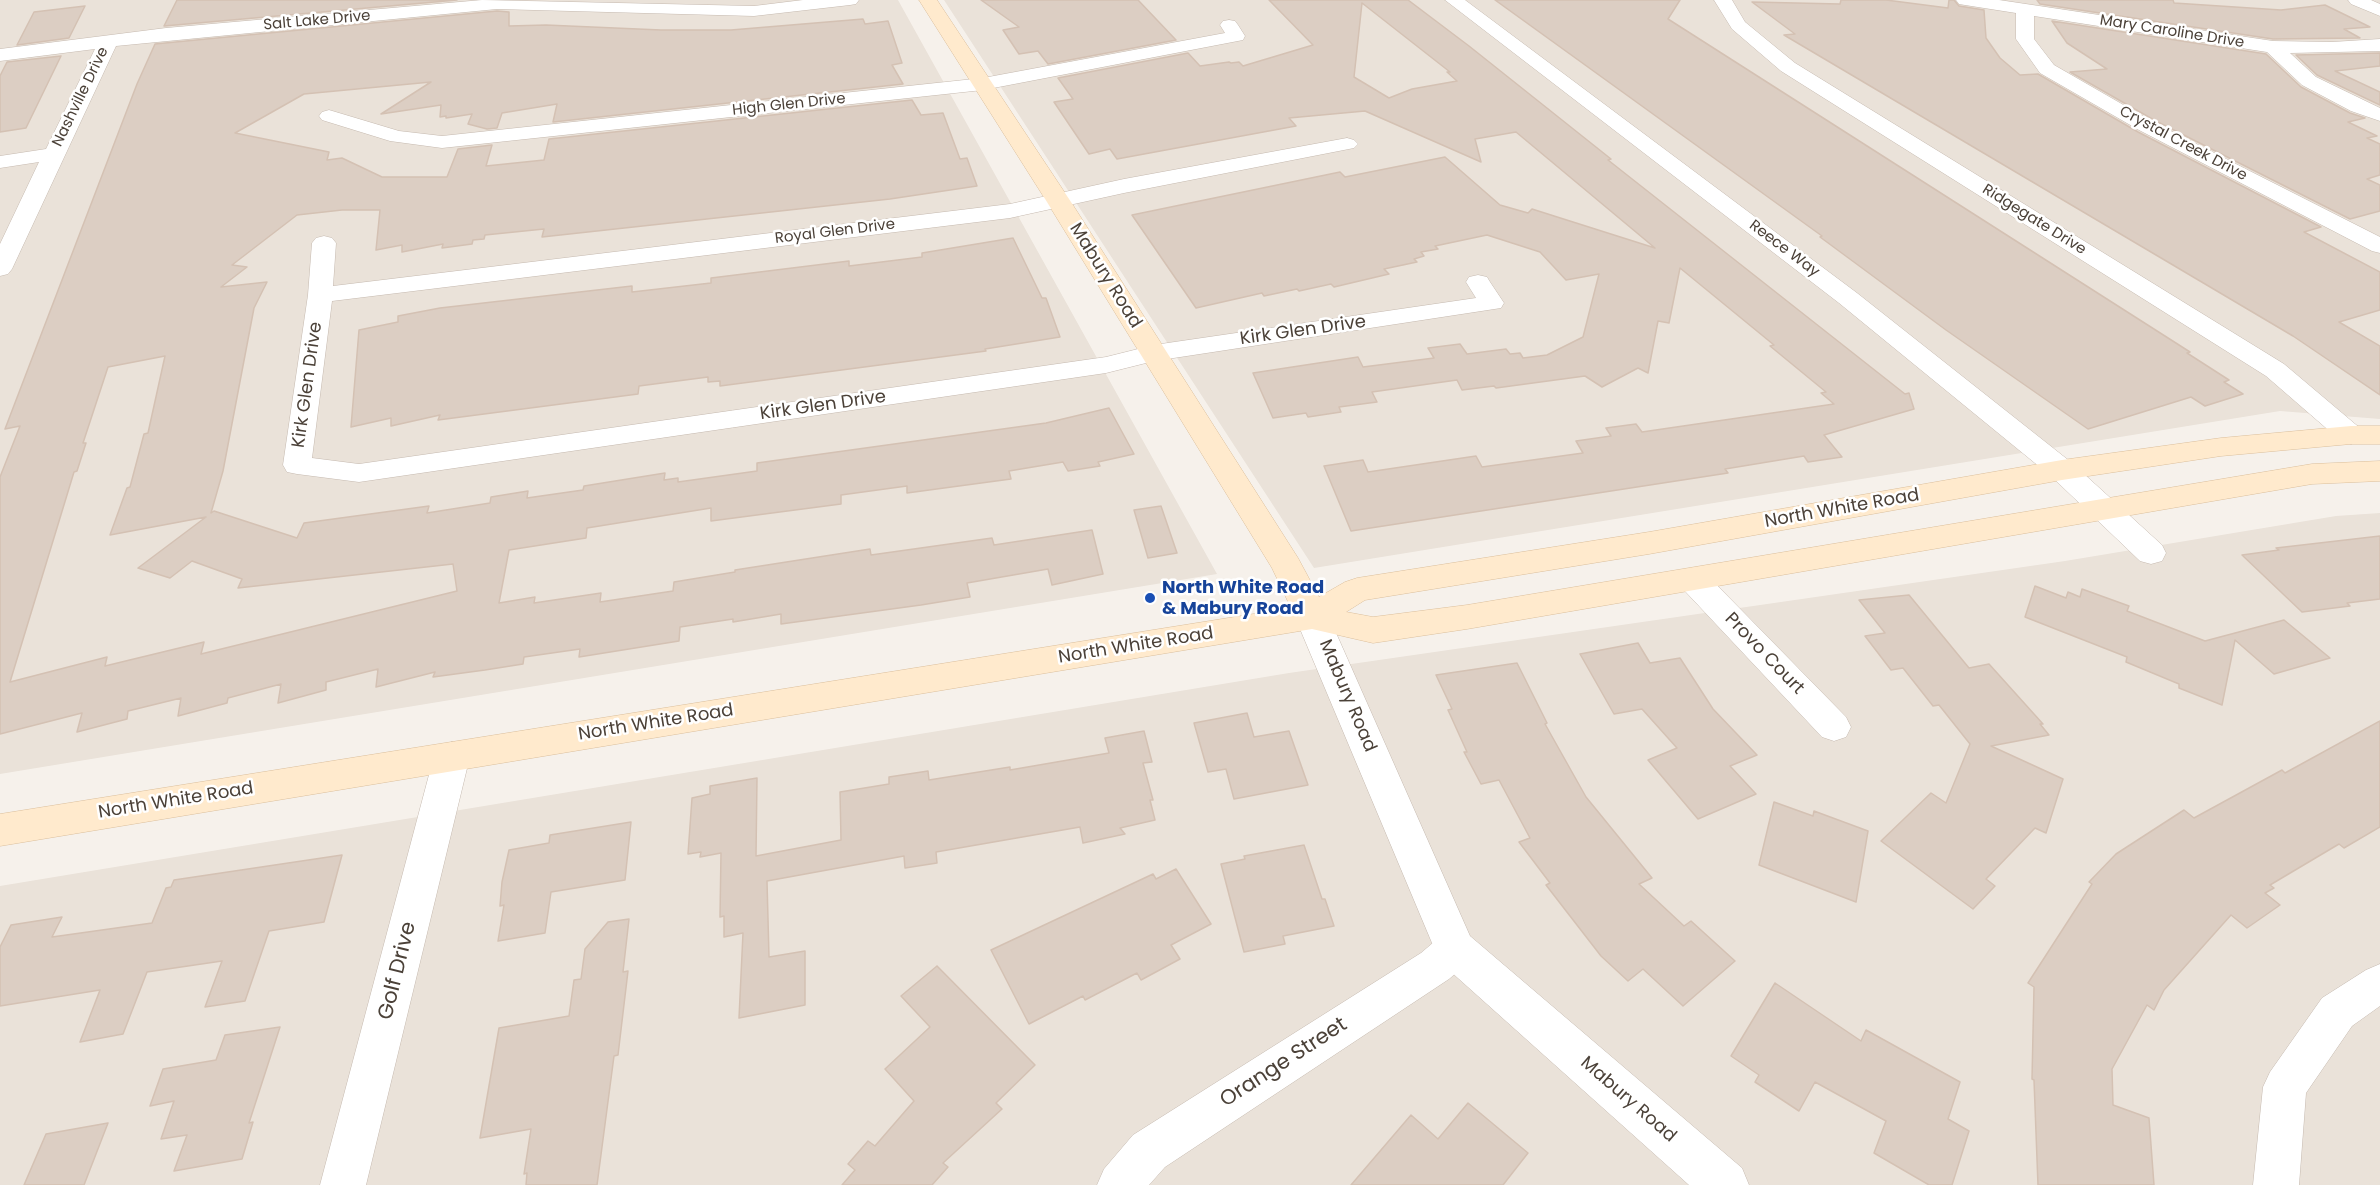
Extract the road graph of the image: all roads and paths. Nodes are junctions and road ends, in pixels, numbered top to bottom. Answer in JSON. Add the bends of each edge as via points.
{"nodes":[{"id":1,"x":323,"y":0,"type":"edge"},
{"id":2,"x":849,"y":0,"type":"edge"},
{"id":3,"x":928,"y":0,"type":"edge"},
{"id":4,"x":1454,"y":0,"type":"edge"},
{"id":5,"x":1723,"y":0,"type":"edge"},
{"id":6,"x":1965,"y":0,"type":"edge"},
{"id":7,"x":2357,"y":0,"type":"edge"},
{"id":8,"x":528,"y":2,"type":"edge"},
{"id":9,"x":2025,"y":10,"type":"junction"},
{"id":10,"x":2380,"y":11,"type":"edge"},
{"id":11,"x":314,"y":22,"type":"junction"},
{"id":12,"x":1229,"y":25,"type":"dead end"},
{"id":13,"x":110,"y":41,"type":"junction"},
{"id":14,"x":2380,"y":45,"type":"edge"},
{"id":15,"x":2273,"y":47,"type":"junction"},
{"id":16,"x":0,"y":55,"type":"edge"},
{"id":17,"x":983,"y":84,"type":"junction"},
{"id":18,"x":2380,"y":115,"type":"edge"},
{"id":19,"x":329,"y":116,"type":"dead end"},
{"id":20,"x":1347,"y":144,"type":"dead end"},
{"id":21,"x":54,"y":154,"type":"junction"},
{"id":22,"x":0,"y":162,"type":"edge"},
{"id":23,"x":1059,"y":202,"type":"junction"},
{"id":24,"x":324,"y":243,"type":"dead end"},
{"id":25,"x":2380,"y":246,"type":"edge"},
{"id":26,"x":0,"y":269,"type":"edge"},
{"id":27,"x":1478,"y":282,"type":"dead end"},
{"id":28,"x":320,"y":295,"type":"junction"},
{"id":29,"x":1154,"y":353,"type":"junction"},
{"id":30,"x":2365,"y":435,"type":"edge"},
{"id":31,"x":2062,"y":470,"type":"junction"},
{"id":32,"x":2380,"y":471,"type":"edge"},
{"id":33,"x":2106,"y":510,"type":"junction"},
{"id":34,"x":2151,"y":553,"type":"dead end"},
{"id":35,"x":1694,"y":581,"type":"junction"},
{"id":36,"x":1312,"y":617,"type":"junction"},
{"id":37,"x":1834,"y":727,"type":"dead end"},
{"id":38,"x":452,"y":756,"type":"junction"},
{"id":39,"x":0,"y":830,"type":"edge"},
{"id":40,"x":1455,"y":949,"type":"junction"},
{"id":41,"x":2380,"y":983,"type":"edge"},
{"id":42,"x":344,"y":1185,"type":"edge"},
{"id":43,"x":1120,"y":1185,"type":"edge"},
{"id":44,"x":1725,"y":1185,"type":"edge"},
{"id":45,"x":2276,"y":1185,"type":"edge"}],
"edges":[{"from":1,"to":11,"type":"street"},
{"from":2,"to":8,"type":"street","name":"Salt Lake Drive","via":[[754,11],[620,9]]},
{"from":3,"to":17,"type":"main road","name":"Mabury Road"},
{"from":4,"to":31,"type":"street","name":"Reece Way","via":[[1848,298]]},
{"from":5,"to":30,"type":"street","name":"Ridgegate Drive","via":[[1738,25],[1788,67],[2275,370]]},
{"from":6,"to":9,"type":"street","name":"Mary Caroline Drive"},
{"from":7,"to":10,"type":"street"},
{"from":8,"to":11,"type":"street","name":"Salt Lake Drive"},
{"from":9,"to":15,"type":"street","name":"Mary Caroline Drive"},
{"from":9,"to":25,"type":"street","name":"Crystal Creek Drive","via":[[2025,39],[2046,69],[2146,126]]},
{"from":11,"to":13,"type":"street","name":"Salt Lake Drive"},
{"from":12,"to":17,"type":"street","name":"High Glen Drive","via":[[1236,36]]},
{"from":13,"to":16,"type":"street","name":"Salt Lake Drive"},
{"from":13,"to":21,"type":"street","name":"Nashville Drive"},
{"from":14,"to":15,"type":"street","name":"Mary Caroline Drive"},
{"from":15,"to":18,"type":"street","via":[[2309,81]]},
{"from":17,"to":19,"type":"street","name":"High Glen Drive","via":[[442,142],[397,137]]},
{"from":17,"to":23,"type":"main road","name":"Mabury Road"},
{"from":20,"to":23,"type":"street","name":"Royal Glen Drive"},
{"from":21,"to":22,"type":"street","name":"Nashville Drive"},
{"from":21,"to":26,"type":"street","name":"Nashville Drive"},
{"from":23,"to":28,"type":"street","name":"Royal Glen Drive"},
{"from":23,"to":29,"type":"main road","name":"Mabury Road"},
{"from":24,"to":28,"type":"street"},
{"from":27,"to":29,"type":"street","name":"Kirk Glen Drive","via":[[1492,303]]},
{"from":28,"to":29,"type":"street","name":"Kirk Glen Drive","via":[[297,465],[359,473],[1106,365]]},
{"from":29,"to":36,"type":"main road","name":"Mabury Road","via":[[1287,566]]},
{"from":30,"to":31,"type":"main road","name":"North White Road","via":[[2221,447]]},
{"from":31,"to":33,"type":"street","name":"Reece Way"},
{"from":31,"to":36,"type":"main road","name":"North White Road","via":[[1357,590]]},
{"from":32,"to":33,"type":"main road","name":"North White Road","via":[[2312,474]]},
{"from":33,"to":34,"type":"street","name":"Reece Way"},
{"from":33,"to":35,"type":"main road","name":"North White Road"},
{"from":35,"to":36,"type":"main road","name":"North White Road","via":[[1373,630]]},
{"from":35,"to":37,"type":"street","name":"Provo Court"},
{"from":36,"to":38,"type":"main road","name":"North White Road"},
{"from":36,"to":40,"type":"street","name":"Mabury Road"},
{"from":38,"to":39,"type":"main road","name":"North White Road"},
{"from":38,"to":42,"type":"street","name":"Golf Drive"},
{"from":40,"to":43,"type":"street","name":"Orange Street","via":[[1435,966],[1149,1150]]},
{"from":40,"to":44,"type":"street","name":"Mabury Road"},
{"from":41,"to":45,"type":"street","via":[[2337,1012],[2285,1087]]}]}
